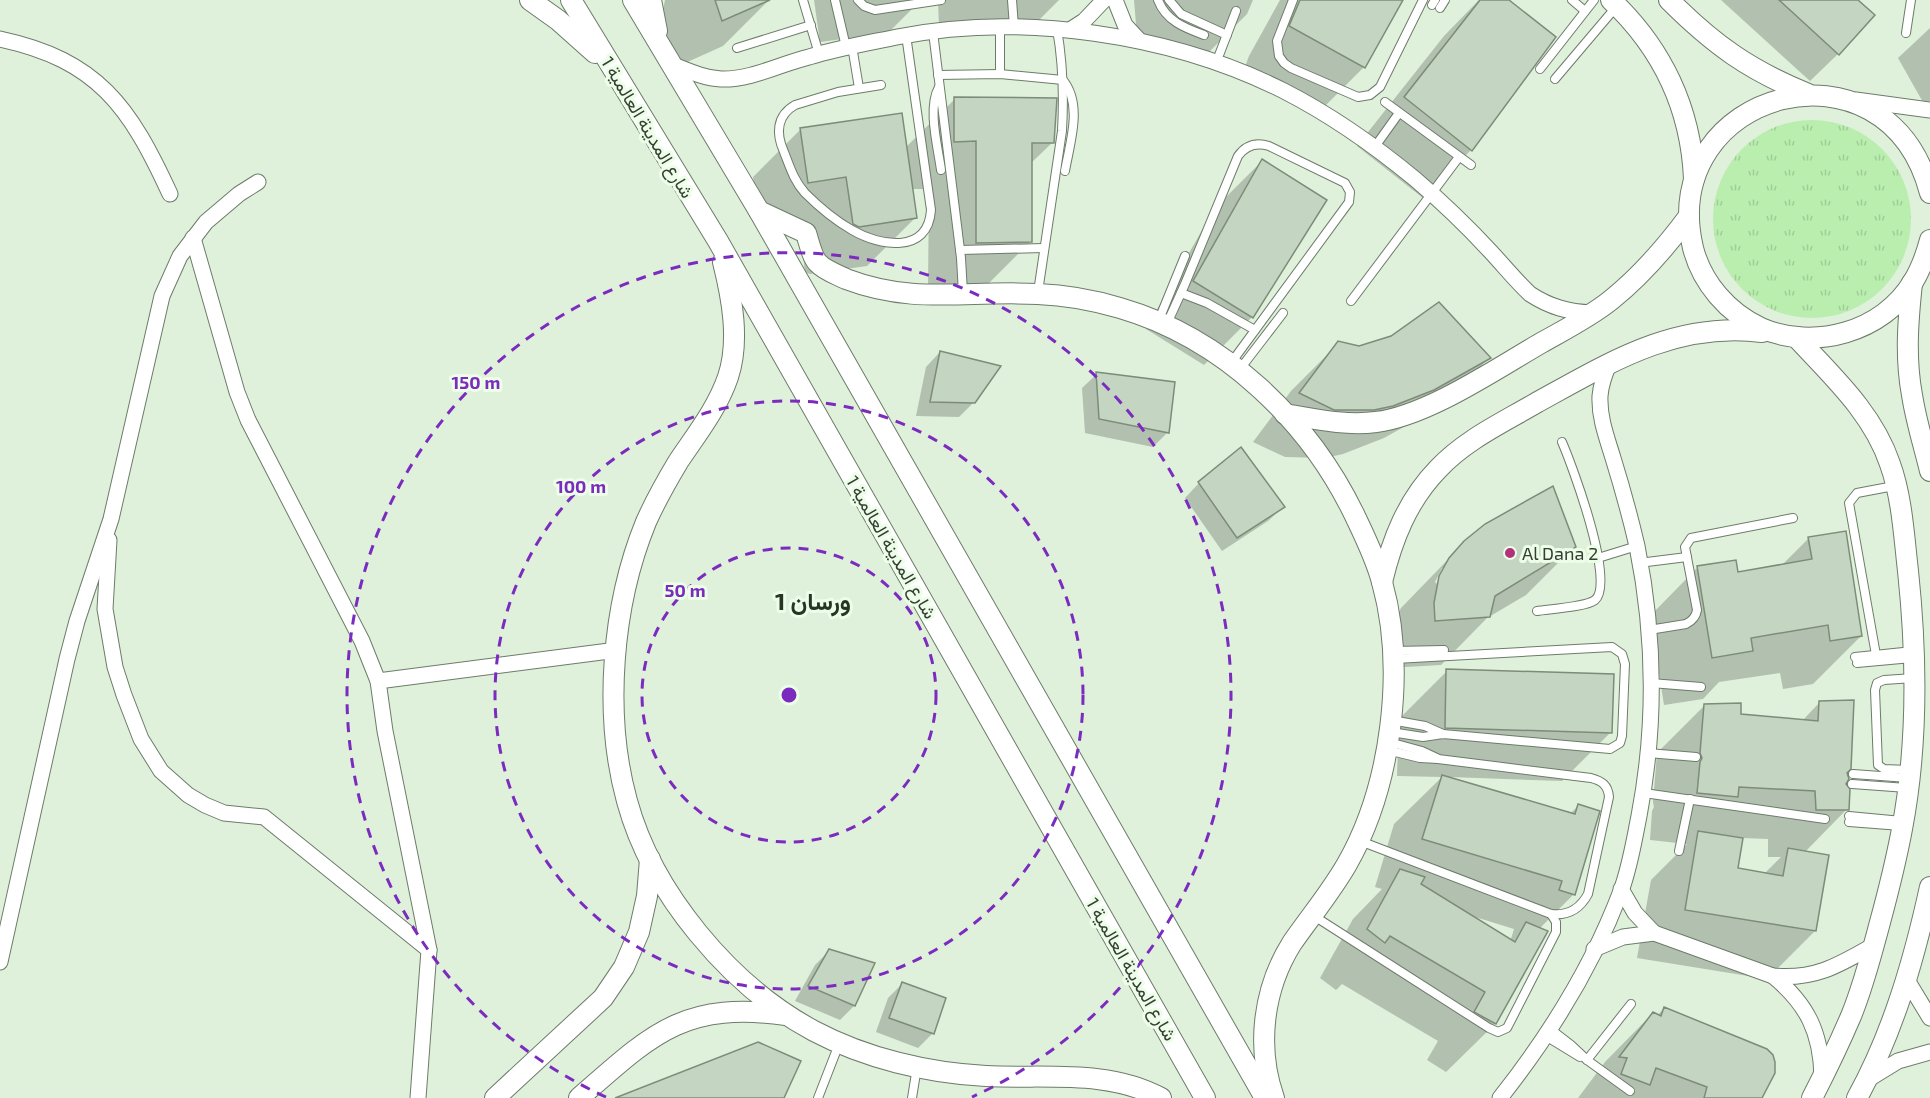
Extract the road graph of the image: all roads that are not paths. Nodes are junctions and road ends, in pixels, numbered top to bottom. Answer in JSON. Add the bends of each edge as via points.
{"nodes":[{"id":1,"x":530,"y":0,"type":"edge"},
{"id":2,"x":571,"y":0,"type":"edge"},
{"id":3,"x":633,"y":0,"type":"edge"},
{"id":4,"x":651,"y":0,"type":"edge"},
{"id":5,"x":803,"y":0,"type":"edge"},
{"id":6,"x":835,"y":0,"type":"edge"},
{"id":7,"x":858,"y":0,"type":"edge"},
{"id":8,"x":941,"y":0,"type":"edge"},
{"id":9,"x":1012,"y":0,"type":"edge"},
{"id":10,"x":1104,"y":0,"type":"edge"},
{"id":11,"x":1115,"y":0,"type":"edge"},
{"id":12,"x":1158,"y":0,"type":"edge"},
{"id":13,"x":1169,"y":0,"type":"edge"},
{"id":14,"x":1293,"y":0,"type":"edge"},
{"id":15,"x":1445,"y":0,"type":"edge"},
{"id":16,"x":1572,"y":0,"type":"edge"},
{"id":17,"x":1594,"y":0,"type":"edge"},
{"id":18,"x":1669,"y":0,"type":"edge"},
{"id":19,"x":1911,"y":0,"type":"edge"},
{"id":20,"x":1431,"y":3,"type":"edge"},
{"id":21,"x":1614,"y":3,"type":"edge"},
{"id":22,"x":1236,"y":11,"type":"dead end"},
{"id":23,"x":1585,"y":11,"type":"junction"},
{"id":24,"x":810,"y":25,"type":"junction"},
{"id":25,"x":1007,"y":27,"type":"junction"},
{"id":26,"x":1064,"y":30,"type":"junction"},
{"id":27,"x":933,"y":32,"type":"junction"},
{"id":28,"x":1906,"y":33,"type":"dead end"},
{"id":29,"x":906,"y":35,"type":"junction"},
{"id":30,"x":1204,"y":35,"type":"dead end"},
{"id":31,"x":1227,"y":35,"type":"junction"},
{"id":32,"x":0,"y":39,"type":"edge"},
{"id":33,"x":1139,"y":40,"type":"junction"},
{"id":34,"x":660,"y":45,"type":"junction"},
{"id":35,"x":849,"y":47,"type":"junction"},
{"id":36,"x":737,"y":48,"type":"dead end"},
{"id":37,"x":819,"y":54,"type":"junction"},
{"id":38,"x":1216,"y":63,"type":"junction"},
{"id":39,"x":671,"y":64,"type":"junction"},
{"id":40,"x":1540,"y":69,"type":"dead end"},
{"id":41,"x":1000,"y":74,"type":"junction"},
{"id":42,"x":938,"y":75,"type":"junction"},
{"id":43,"x":1555,"y":79,"type":"dead end"},
{"id":44,"x":618,"y":80,"type":"junction"},
{"id":45,"x":1063,"y":80,"type":"junction"},
{"id":46,"x":881,"y":85,"type":"dead end"},
{"id":47,"x":939,"y":86,"type":"junction"},
{"id":48,"x":859,"y":87,"type":"junction"},
{"id":49,"x":1811,"y":95,"type":"junction"},
{"id":50,"x":1830,"y":96,"type":"junction"},
{"id":51,"x":1385,"y":102,"type":"dead end"},
{"id":52,"x":1930,"y":110,"type":"edge"},
{"id":53,"x":1399,"y":113,"type":"junction"},
{"id":54,"x":1374,"y":148,"type":"junction"},
{"id":55,"x":1459,"y":157,"type":"junction"},
{"id":56,"x":1471,"y":165,"type":"dead end"},
{"id":57,"x":941,"y":170,"type":"dead end"},
{"id":58,"x":1065,"y":171,"type":"dead end"},
{"id":59,"x":258,"y":182,"type":"dead end"},
{"id":60,"x":1694,"y":182,"type":"junction"},
{"id":61,"x":1930,"y":193,"type":"edge"},
{"id":62,"x":170,"y":194,"type":"dead end"},
{"id":63,"x":1432,"y":194,"type":"junction"},
{"id":64,"x":759,"y":212,"type":"junction"},
{"id":65,"x":1689,"y":216,"type":"junction"},
{"id":66,"x":193,"y":238,"type":"junction"},
{"id":67,"x":1930,"y":240,"type":"edge"},
{"id":68,"x":718,"y":241,"type":"junction"},
{"id":69,"x":1044,"y":248,"type":"junction"},
{"id":70,"x":960,"y":250,"type":"junction"},
{"id":71,"x":1185,"y":256,"type":"dead end"},
{"id":72,"x":1927,"y":256,"type":"edge"},
{"id":73,"x":1912,"y":283,"type":"junction"},
{"id":74,"x":1181,"y":293,"type":"junction"},
{"id":75,"x":963,"y":294,"type":"junction"},
{"id":76,"x":1038,"y":294,"type":"junction"},
{"id":77,"x":1351,"y":301,"type":"dead end"},
{"id":78,"x":1283,"y":313,"type":"dead end"},
{"id":79,"x":1592,"y":314,"type":"junction"},
{"id":80,"x":1162,"y":324,"type":"junction"},
{"id":81,"x":1255,"y":330,"type":"junction"},
{"id":82,"x":1774,"y":333,"type":"junction"},
{"id":83,"x":1797,"y":338,"type":"junction"},
{"id":84,"x":1610,"y":362,"type":"junction"},
{"id":85,"x":1235,"y":367,"type":"junction"},
{"id":86,"x":1285,"y":414,"type":"junction"},
{"id":87,"x":1562,"y":441,"type":"dead end"},
{"id":88,"x":1930,"y":471,"type":"edge"},
{"id":89,"x":1896,"y":486,"type":"junction"},
{"id":90,"x":111,"y":519,"type":"junction"},
{"id":91,"x":1793,"y":519,"type":"dead end"},
{"id":92,"x":1637,"y":546,"type":"junction"},
{"id":93,"x":1687,"y":556,"type":"junction"},
{"id":94,"x":1598,"y":558,"type":"junction"},
{"id":95,"x":1639,"y":563,"type":"junction"},
{"id":96,"x":1382,"y":582,"type":"junction"},
{"id":97,"x":1537,"y":611,"type":"dead end"},
{"id":98,"x":1649,"y":630,"type":"junction"},
{"id":99,"x":617,"y":650,"type":"junction"},
{"id":100,"x":1444,"y":650,"type":"dead end"},
{"id":101,"x":1392,"y":655,"type":"junction"},
{"id":102,"x":1876,"y":655,"type":"junction"},
{"id":103,"x":1913,"y":655,"type":"junction"},
{"id":104,"x":1914,"y":678,"type":"junction"},
{"id":105,"x":378,"y":681,"type":"junction"},
{"id":106,"x":1651,"y":683,"type":"junction"},
{"id":107,"x":1701,"y":687,"type":"dead end"},
{"id":108,"x":1389,"y":736,"type":"junction"},
{"id":109,"x":1648,"y":753,"type":"junction"},
{"id":110,"x":1696,"y":757,"type":"dead end"},
{"id":111,"x":1853,"y":774,"type":"dead end"},
{"id":112,"x":1909,"y":779,"type":"junction"},
{"id":113,"x":1852,"y":784,"type":"dead end"},
{"id":114,"x":1644,"y":793,"type":"junction"},
{"id":115,"x":1690,"y":799,"type":"junction"},
{"id":116,"x":1825,"y":819,"type":"dead end"},
{"id":117,"x":1849,"y":819,"type":"dead end"},
{"id":118,"x":1903,"y":824,"type":"junction"},
{"id":119,"x":1358,"y":840,"type":"junction"},
{"id":120,"x":1679,"y":851,"type":"dead end"},
{"id":121,"x":650,"y":859,"type":"junction"},
{"id":122,"x":1930,"y":887,"type":"edge"},
{"id":123,"x":1621,"y":889,"type":"junction"},
{"id":124,"x":1551,"y":914,"type":"junction"},
{"id":125,"x":1313,"y":915,"type":"junction"},
{"id":126,"x":1654,"y":933,"type":"junction"},
{"id":127,"x":1874,"y":945,"type":"junction"},
{"id":128,"x":1594,"y":949,"type":"junction"},
{"id":129,"x":429,"y":950,"type":"junction"},
{"id":130,"x":0,"y":962,"type":"edge"},
{"id":131,"x":1773,"y":976,"type":"junction"},
{"id":132,"x":1907,"y":980,"type":"junction"},
{"id":133,"x":1631,"y":1004,"type":"dead end"},
{"id":134,"x":788,"y":1016,"type":"junction"},
{"id":135,"x":1930,"y":1018,"type":"edge"},
{"id":136,"x":1547,"y":1032,"type":"junction"},
{"id":137,"x":839,"y":1043,"type":"junction"},
{"id":138,"x":1930,"y":1052,"type":"edge"},
{"id":139,"x":1587,"y":1060,"type":"junction"},
{"id":140,"x":917,"y":1066,"type":"junction"},
{"id":141,"x":1822,"y":1078,"type":"junction"},
{"id":142,"x":1867,"y":1080,"type":"junction"},
{"id":143,"x":1630,"y":1091,"type":"dead end"},
{"id":144,"x":418,"y":1098,"type":"edge"},
{"id":145,"x":495,"y":1098,"type":"edge"},
{"id":146,"x":579,"y":1098,"type":"edge"},
{"id":147,"x":819,"y":1098,"type":"edge"},
{"id":148,"x":912,"y":1098,"type":"edge"},
{"id":149,"x":1161,"y":1098,"type":"edge"},
{"id":150,"x":1205,"y":1098,"type":"edge"},
{"id":151,"x":1265,"y":1098,"type":"edge"},
{"id":152,"x":1274,"y":1098,"type":"edge"},
{"id":153,"x":1500,"y":1098,"type":"edge"},
{"id":154,"x":1812,"y":1098,"type":"edge"},
{"id":155,"x":1857,"y":1098,"type":"edge"}],
"edges":[{"from":1,"to":44,"type":"street","via":[[580,39]]},
{"from":2,"to":44,"type":"street","name":"شارع المدينة العالمية 1"},
{"from":3,"to":34,"type":"street"},
{"from":4,"to":34,"type":"street"},
{"from":5,"to":24,"type":"lane"},
{"from":6,"to":35,"type":"lane"},
{"from":7,"to":8,"type":"lane","via":[[875,10]]},
{"from":9,"to":25,"type":"lane"},
{"from":10,"to":26,"type":"street","via":[[1090,16]]},
{"from":11,"to":33,"type":"street","via":[[1125,25]]},
{"from":12,"to":30,"type":"lane","via":[[1174,22]]},
{"from":13,"to":31,"type":"lane","via":[[1181,14]]},
{"from":14,"to":20,"type":"lane","via":[[1277,41],[1279,56],[1291,68],[1358,97],[1371,95],[1380,87]]},
{"from":15,"to":20,"type":"lane"},
{"from":16,"to":23,"type":"lane"},
{"from":17,"to":23,"type":"lane"},
{"from":18,"to":49,"type":"street","via":[[1715,44],[1769,77]]},
{"from":19,"to":28,"type":"lane"},
{"from":21,"to":43,"type":"lane"},
{"from":21,"to":60,"type":"street","via":[[1652,46],[1675,90],[1690,137]]},
{"from":22,"to":31,"type":"lane"},
{"from":23,"to":40,"type":"lane"},
{"from":24,"to":36,"type":"lane"},
{"from":24,"to":37,"type":"lane"},
{"from":25,"to":26,"type":"street"},
{"from":25,"to":27,"type":"street"},
{"from":25,"to":41,"type":"lane"},
{"from":26,"to":33,"type":"street"},
{"from":26,"to":45,"type":"lane"},
{"from":27,"to":29,"type":"street"},
{"from":27,"to":42,"type":"lane"},
{"from":29,"to":35,"type":"street"},
{"from":29,"to":48,"type":"lane","via":[[931,210],[929,225],[913,241],[878,241],[851,230],[804,191],[782,148],[778,125],[789,108]]},
{"from":31,"to":38,"type":"lane"},
{"from":32,"to":62,"type":"street","via":[[58,56],[104,89],[141,136]]},
{"from":33,"to":38,"type":"street"},
{"from":34,"to":39,"type":"street"},
{"from":35,"to":37,"type":"street"},
{"from":35,"to":48,"type":"lane"},
{"from":37,"to":39,"type":"street","via":[[734,78],[709,78]]},
{"from":38,"to":54,"type":"street","via":[[1283,90]]},
{"from":39,"to":64,"type":"street"},
{"from":41,"to":42,"type":"lane"},
{"from":41,"to":45,"type":"lane"},
{"from":42,"to":47,"type":"lane"},
{"from":44,"to":68,"type":"street","name":"شارع المدينة العالمية 1"},
{"from":45,"to":58,"type":"lane","via":[[1074,102]]},
{"from":45,"to":69,"type":"lane","via":[[1062,131]]},
{"from":46,"to":48,"type":"lane"},
{"from":47,"to":57,"type":"lane","via":[[933,108]]},
{"from":47,"to":70,"type":"lane"},
{"from":49,"to":50,"type":"street"},
{"from":49,"to":60,"type":"street","via":[[1772,101],[1738,119],[1711,147]]},
{"from":50,"to":52,"type":"street"},
{"from":50,"to":61,"type":"street","via":[[1871,111],[1889,123],[1917,156]]},
{"from":51,"to":53,"type":"lane"},
{"from":53,"to":54,"type":"lane"},
{"from":53,"to":55,"type":"lane"},
{"from":54,"to":63,"type":"street"},
{"from":55,"to":56,"type":"lane"},
{"from":55,"to":63,"type":"lane"},
{"from":59,"to":66,"type":"street","via":[[222,207]]},
{"from":60,"to":65,"type":"street"},
{"from":63,"to":77,"type":"lane"},
{"from":63,"to":79,"type":"street","via":[[1530,294],[1559,309]]},
{"from":64,"to":75,"type":"street","via":[[806,233],[817,262],[840,276],[892,293]]},
{"from":64,"to":151,"type":"street"},
{"from":65,"to":79,"type":"street","via":[[1652,262]]},
{"from":65,"to":82,"type":"street","via":[[1695,256],[1704,277],[1734,312]]},
{"from":66,"to":90,"type":"street","via":[[162,296]]},
{"from":66,"to":105,"type":"street","via":[[248,420],[362,641]]},
{"from":67,"to":72,"type":"street"},
{"from":68,"to":99,"type":"street","via":[[732,309],[733,349],[728,376],[711,414],[667,481],[646,522],[625,588]]},
{"from":68,"to":150,"type":"street","name":"شارع المدينة العالمية 1"},
{"from":69,"to":70,"type":"lane"},
{"from":69,"to":76,"type":"lane"},
{"from":70,"to":75,"type":"lane"},
{"from":71,"to":80,"type":"lane"},
{"from":72,"to":73,"type":"street"},
{"from":73,"to":83,"type":"street","via":[[1895,304],[1850,332],[1824,338]]},
{"from":73,"to":88,"type":"street","via":[[1908,366],[1916,419]]},
{"from":74,"to":80,"type":"lane"},
{"from":74,"to":81,"type":"lane"},
{"from":74,"to":81,"type":"lane","via":[[1238,156],[1246,147],[1269,146],[1345,183],[1350,192],[1349,202]]},
{"from":75,"to":76,"type":"street"},
{"from":76,"to":80,"type":"street","via":[[1080,298]]},
{"from":78,"to":85,"type":"lane"},
{"from":79,"to":86,"type":"street","via":[[1479,379],[1408,414],[1377,422],[1344,424]]},
{"from":80,"to":85,"type":"street"},
{"from":81,"to":85,"type":"lane"},
{"from":82,"to":83,"type":"street"},
{"from":82,"to":84,"type":"street","via":[[1694,333],[1655,343]]},
{"from":83,"to":89,"type":"street","via":[[1860,407],[1877,434]]},
{"from":84,"to":92,"type":"street","via":[[1601,385],[1600,409]]},
{"from":84,"to":96,"type":"street","via":[[1488,431],[1437,469],[1401,521]]},
{"from":85,"to":86,"type":"street"},
{"from":86,"to":96,"type":"street","via":[[1337,483],[1355,515]]},
{"from":87,"to":94,"type":"lane","via":[[1584,499]]},
{"from":89,"to":102,"type":"lane","via":[[1857,493],[1849,503]]},
{"from":89,"to":103,"type":"street"},
{"from":90,"to":129,"type":"street","via":[[105,609],[109,638],[124,695],[141,739],[156,763],[174,784],[205,805],[224,813],[264,817]]},
{"from":90,"to":130,"type":"street","via":[[72,640]]},
{"from":91,"to":93,"type":"lane","via":[[1694,537],[1686,543]]},
{"from":92,"to":94,"type":"lane"},
{"from":92,"to":95,"type":"street"},
{"from":93,"to":95,"type":"lane"},
{"from":93,"to":98,"type":"lane","via":[[1696,614],[1686,624]]},
{"from":94,"to":97,"type":"lane","via":[[1602,588],[1597,598]]},
{"from":95,"to":98,"type":"street"},
{"from":96,"to":101,"type":"street"},
{"from":98,"to":106,"type":"street"},
{"from":99,"to":105,"type":"street"},
{"from":99,"to":121,"type":"street","via":[[617,755],[627,803]]},
{"from":100,"to":101,"type":"lane"},
{"from":101,"to":108,"type":"street"},
{"from":101,"to":108,"type":"lane","via":[[1607,646],[1624,659],[1622,740],[1614,748],[1443,734]]},
{"from":102,"to":103,"type":"lane"},
{"from":102,"to":103,"type":"lane","via":[[1856,660]]},
{"from":103,"to":104,"type":"street"},
{"from":104,"to":112,"type":"street"},
{"from":104,"to":112,"type":"lane","via":[[1880,681],[1875,690],[1878,765]]},
{"from":105,"to":129,"type":"street"},
{"from":106,"to":107,"type":"lane"},
{"from":106,"to":109,"type":"street"},
{"from":108,"to":119,"type":"street","via":[[1377,788]]},
{"from":108,"to":124,"type":"lane","via":[[1420,758],[1591,778],[1606,786],[1609,797],[1588,894],[1573,911]]},
{"from":109,"to":110,"type":"lane"},
{"from":109,"to":114,"type":"street"},
{"from":111,"to":112,"type":"lane"},
{"from":112,"to":113,"type":"lane"},
{"from":112,"to":118,"type":"street"},
{"from":114,"to":115,"type":"lane"},
{"from":114,"to":123,"type":"street"},
{"from":115,"to":116,"type":"lane"},
{"from":115,"to":120,"type":"lane"},
{"from":117,"to":118,"type":"lane"},
{"from":118,"to":127,"type":"street"},
{"from":119,"to":124,"type":"lane"},
{"from":119,"to":125,"type":"street"},
{"from":121,"to":134,"type":"street","via":[[710,946],[734,972]]},
{"from":121,"to":145,"type":"street","via":[[639,932],[619,975],[603,998]]},
{"from":122,"to":132,"type":"street"},
{"from":123,"to":126,"type":"street","via":[[1635,913]]},
{"from":123,"to":128,"type":"street"},
{"from":124,"to":125,"type":"lane","via":[[1556,932],[1507,1028],[1498,1032]]},
{"from":125,"to":152,"type":"street","via":[[1291,946],[1268,999],[1264,1056]]},
{"from":126,"to":128,"type":"street","via":[[1623,937]]},
{"from":126,"to":131,"type":"street"},
{"from":127,"to":131,"type":"street","via":[[1820,973],[1791,978]]},
{"from":127,"to":141,"type":"street","via":[[1851,1015]]},
{"from":128,"to":136,"type":"street"},
{"from":129,"to":144,"type":"street"},
{"from":131,"to":141,"type":"street","via":[[1807,1013],[1819,1045]]},
{"from":132,"to":135,"type":"street"},
{"from":132,"to":142,"type":"street"},
{"from":133,"to":139,"type":"lane"},
{"from":134,"to":137,"type":"street"},
{"from":134,"to":146,"type":"street","via":[[719,1012],[675,1025],[635,1048]]},
{"from":136,"to":139,"type":"lane","via":[[1558,1045]]},
{"from":136,"to":153,"type":"street"},
{"from":137,"to":140,"type":"street"},
{"from":137,"to":147,"type":"lane"},
{"from":138,"to":142,"type":"street","via":[[1898,1061]]},
{"from":139,"to":143,"type":"lane"},
{"from":140,"to":148,"type":"lane"},
{"from":140,"to":149,"type":"street","via":[[982,1076],[1093,1078],[1119,1082]]},
{"from":141,"to":154,"type":"street"},
{"from":142,"to":155,"type":"street"}]}
